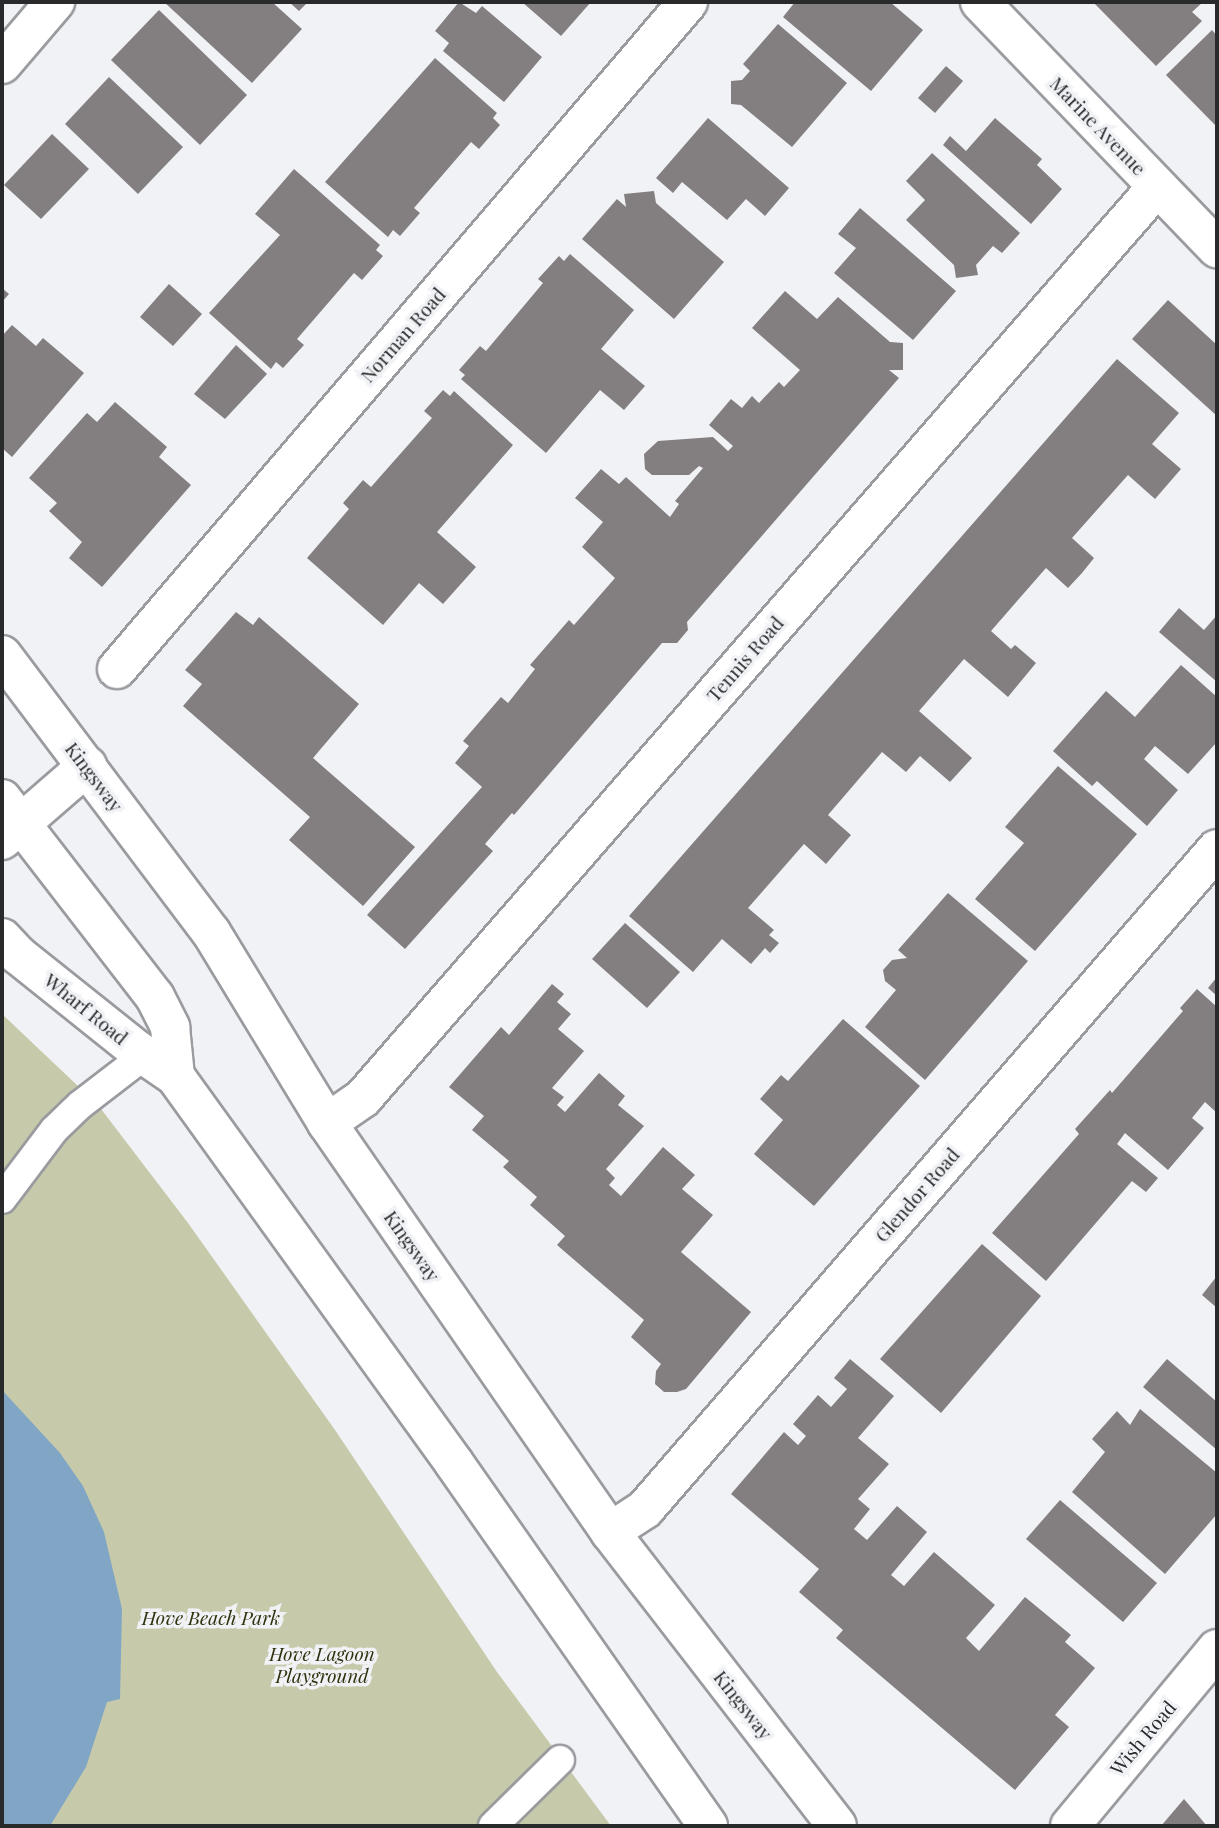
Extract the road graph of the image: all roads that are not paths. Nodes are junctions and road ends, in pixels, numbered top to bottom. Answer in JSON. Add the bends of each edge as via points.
{"nodes":[{"id":1,"x":55,"y":2,"type":"edge"},
{"id":2,"x":688,"y":2,"type":"edge"},
{"id":3,"x":980,"y":2,"type":"edge"},
{"id":4,"x":2,"y":64,"type":"edge"},
{"id":5,"x":1157,"y":187,"type":"junction"},
{"id":6,"x":1217,"y":248,"type":"edge"},
{"id":7,"x":2,"y":655,"type":"edge"},
{"id":8,"x":117,"y":669,"type":"dead end"},
{"id":9,"x":87,"y":766,"type":"junction"},
{"id":10,"x":8,"y":821,"type":"edge"},
{"id":11,"x":1217,"y":849,"type":"edge"},
{"id":12,"x":2,"y":938,"type":"edge"},
{"id":13,"x":160,"y":1066,"type":"junction"},
{"id":14,"x":327,"y":1123,"type":"junction"},
{"id":15,"x":2,"y":1199,"type":"edge"},
{"id":16,"x":610,"y":1532,"type":"junction"},
{"id":17,"x":1217,"y":1649,"type":"edge"},
{"id":18,"x":560,"y":1760,"type":"dead end"},
{"id":19,"x":493,"y":1826,"type":"edge"},
{"id":20,"x":708,"y":1826,"type":"edge"},
{"id":21,"x":836,"y":1826,"type":"edge"},
{"id":22,"x":1070,"y":1826,"type":"edge"}],
"edges":[{"from":1,"to":4,"type":"street"},
{"from":2,"to":8,"type":"street","name":"Norman Road"},
{"from":3,"to":5,"type":"street","name":"Marine Avenue"},
{"from":5,"to":6,"type":"street","name":"Marine Avenue"},
{"from":5,"to":14,"type":"street","name":"Tennis Road","via":[[363,1098]]},
{"from":7,"to":9,"type":"street","name":"Kingsway"},
{"from":9,"to":10,"type":"street"},
{"from":9,"to":14,"type":"street","name":"Kingsway","via":[[211,932]]},
{"from":10,"to":13,"type":"street","via":[[155,997],[170,1027]]},
{"from":11,"to":16,"type":"street","name":"Glendor Road","via":[[645,1509]]},
{"from":12,"to":13,"type":"street","name":"Wharf Road"},
{"from":13,"to":15,"type":"lane","via":[[80,1105],[54,1130]]},
{"from":13,"to":20,"type":"street","via":[[454,1463]]},
{"from":14,"to":16,"type":"street","name":"Kingsway"},
{"from":16,"to":21,"type":"street","name":"Kingsway"},
{"from":17,"to":22,"type":"street","name":"Wish Road"},
{"from":18,"to":19,"type":"lane"}]}
